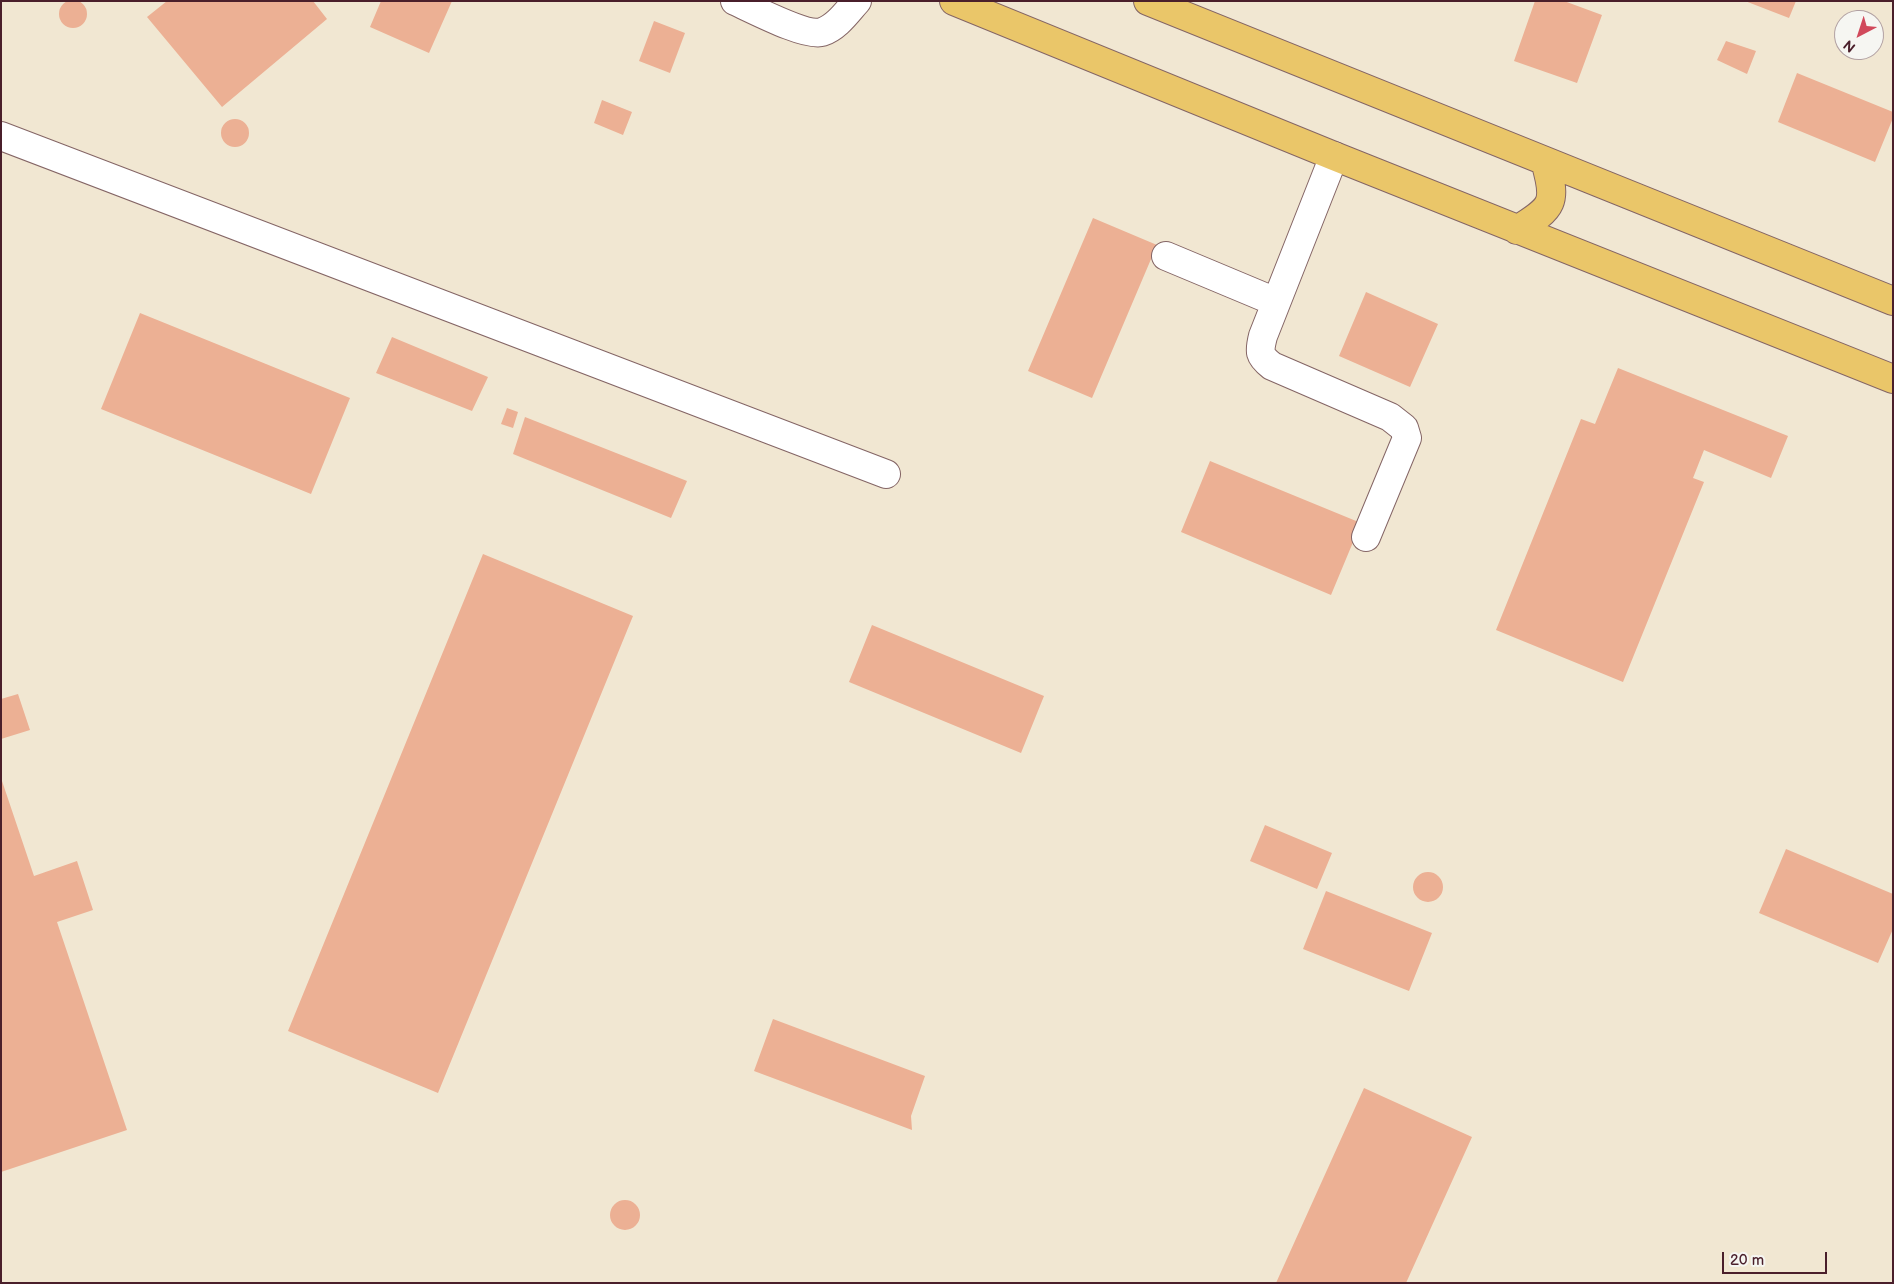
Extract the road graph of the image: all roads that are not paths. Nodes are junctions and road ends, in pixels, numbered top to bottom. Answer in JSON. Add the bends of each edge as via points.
{"nodes":[{"id":1,"x":735,"y":1,"type":"edge"},
{"id":2,"x":857,"y":1,"type":"edge"},
{"id":3,"x":954,"y":1,"type":"edge"},
{"id":4,"x":1148,"y":1,"type":"edge"},
{"id":5,"x":1,"y":136,"type":"edge"},
{"id":6,"x":1334,"y":156,"type":"junction"},
{"id":7,"x":1545,"y":161,"type":"junction"},
{"id":8,"x":1517,"y":230,"type":"junction"},
{"id":9,"x":1166,"y":256,"type":"dead end"},
{"id":10,"x":1276,"y":302,"type":"junction"},
{"id":11,"x":1893,"y":302,"type":"edge"},
{"id":12,"x":1893,"y":379,"type":"edge"},
{"id":13,"x":886,"y":474,"type":"dead end"},
{"id":14,"x":1366,"y":537,"type":"dead end"}],
"edges":[{"from":1,"to":2,"type":"street","via":[[806,32],[822,32],[836,24]]},
{"from":3,"to":6,"type":"main road"},
{"from":4,"to":7,"type":"main road"},
{"from":5,"to":13,"type":"street"},
{"from":6,"to":8,"type":"main road"},
{"from":6,"to":10,"type":"street"},
{"from":7,"to":8,"type":"main road","via":[[1552,184],[1552,199],[1540,216]]},
{"from":7,"to":11,"type":"main road"},
{"from":8,"to":12,"type":"main road"},
{"from":9,"to":10,"type":"street"},
{"from":10,"to":14,"type":"street","via":[[1263,336],[1262,358],[1272,366],[1390,417],[1404,428],[1407,438]]}]}
